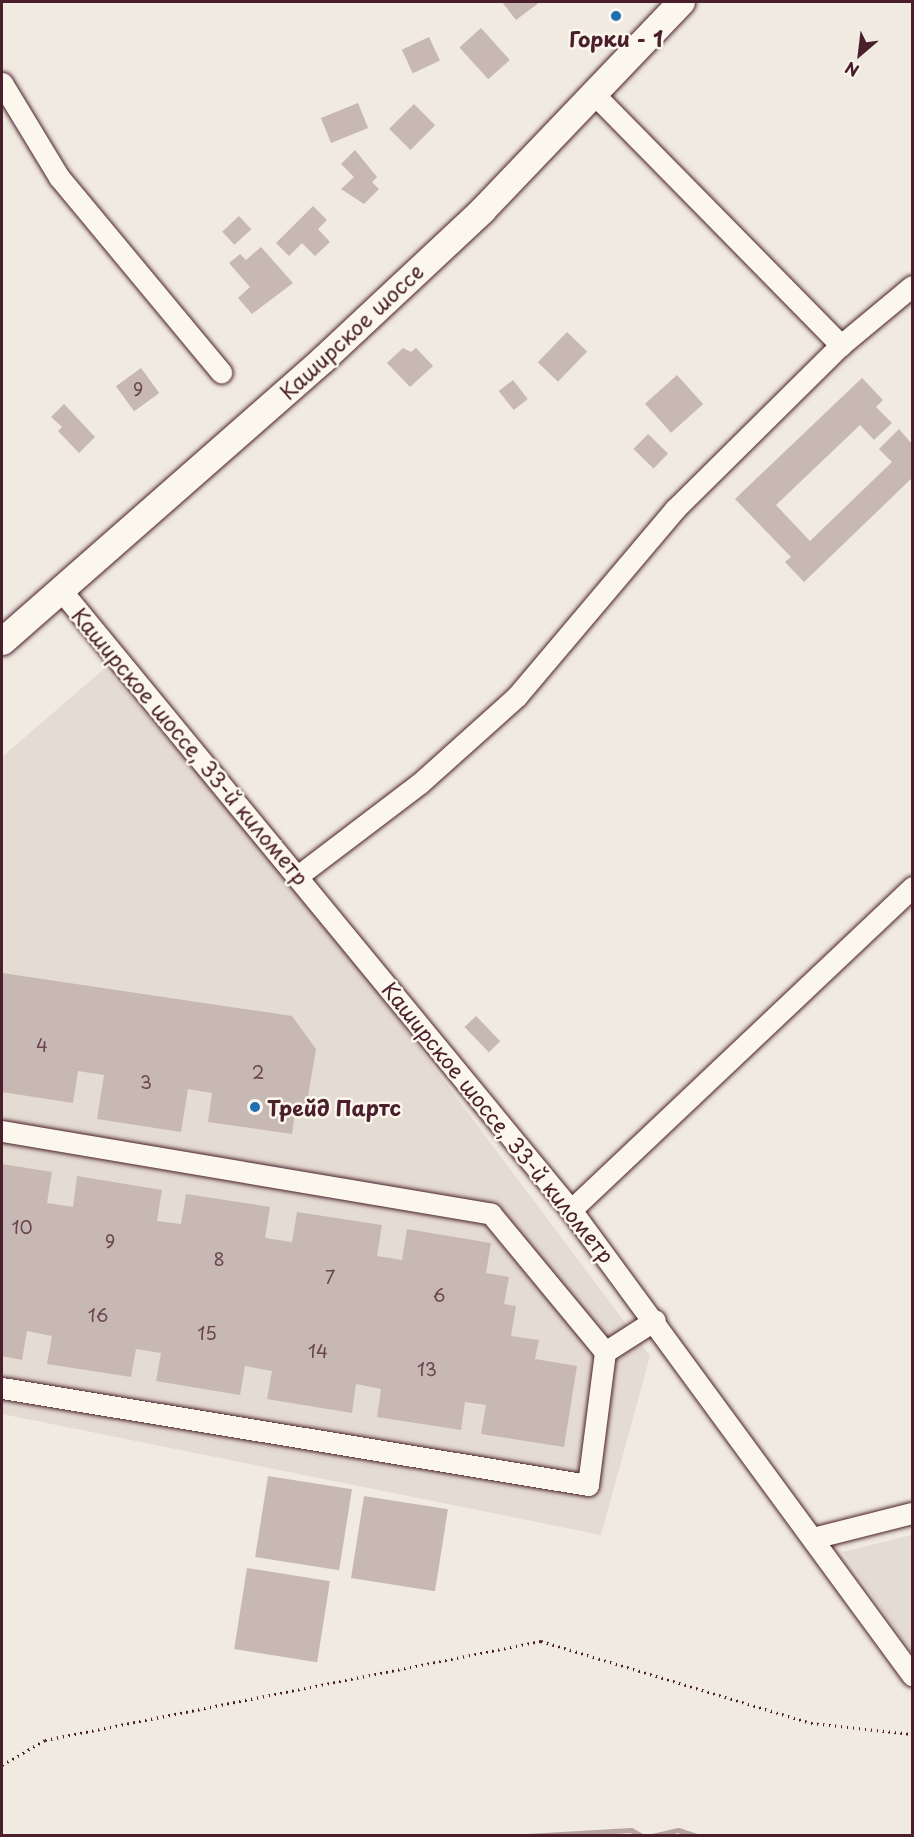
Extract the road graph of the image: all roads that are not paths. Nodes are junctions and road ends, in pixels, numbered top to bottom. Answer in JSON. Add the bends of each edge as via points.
{"nodes":[{"id":1,"x":672,"y":4,"type":"edge"},
{"id":2,"x":2,"y":83,"type":"edge"},
{"id":3,"x":593,"y":93,"type":"junction"},
{"id":4,"x":912,"y":286,"type":"edge"},
{"id":5,"x":841,"y":345,"type":"junction"},
{"id":6,"x":221,"y":372,"type":"dead end"},
{"id":7,"x":60,"y":589,"type":"junction"},
{"id":8,"x":2,"y":641,"type":"edge"},
{"id":9,"x":299,"y":875,"type":"junction"},
{"id":10,"x":912,"y":887,"type":"edge"},
{"id":11,"x":2,"y":1131,"type":"edge"},
{"id":12,"x":571,"y":1210,"type":"junction"},
{"id":13,"x":655,"y":1320,"type":"junction"},
{"id":14,"x":605,"y":1352,"type":"junction"},
{"id":15,"x":2,"y":1388,"type":"edge"},
{"id":16,"x":912,"y":1513,"type":"edge"},
{"id":17,"x":813,"y":1538,"type":"junction"},
{"id":18,"x":912,"y":1675,"type":"edge"}],
"edges":[{"from":1,"to":3,"type":"main road","name":"Каширское шоссе"},
{"from":2,"to":6,"type":"street","via":[[59,177]]},
{"from":3,"to":5,"type":"street"},
{"from":3,"to":7,"type":"main road","name":"Каширское шоссе","via":[[482,210],[323,359]]},
{"from":4,"to":5,"type":"street"},
{"from":5,"to":9,"type":"street","via":[[675,509],[517,696],[419,784]]},
{"from":7,"to":8,"type":"main road","name":"Каширское шоссе"},
{"from":7,"to":9,"type":"street","name":"Каширское шоссе, 33-й километр"},
{"from":9,"to":12,"type":"street","name":"Каширское шоссе, 33-й километр"},
{"from":10,"to":12,"type":"street"},
{"from":11,"to":14,"type":"street","via":[[491,1214]]},
{"from":12,"to":13,"type":"street","name":"Каширское шоссе, 33-й километр"},
{"from":13,"to":14,"type":"street"},
{"from":13,"to":17,"type":"street","name":"Каширское шоссе, 33-й километр"},
{"from":14,"to":15,"type":"street","via":[[588,1485]]},
{"from":16,"to":17,"type":"street"},
{"from":17,"to":18,"type":"street","name":"Каширское шоссе, 33-й километр"}]}
